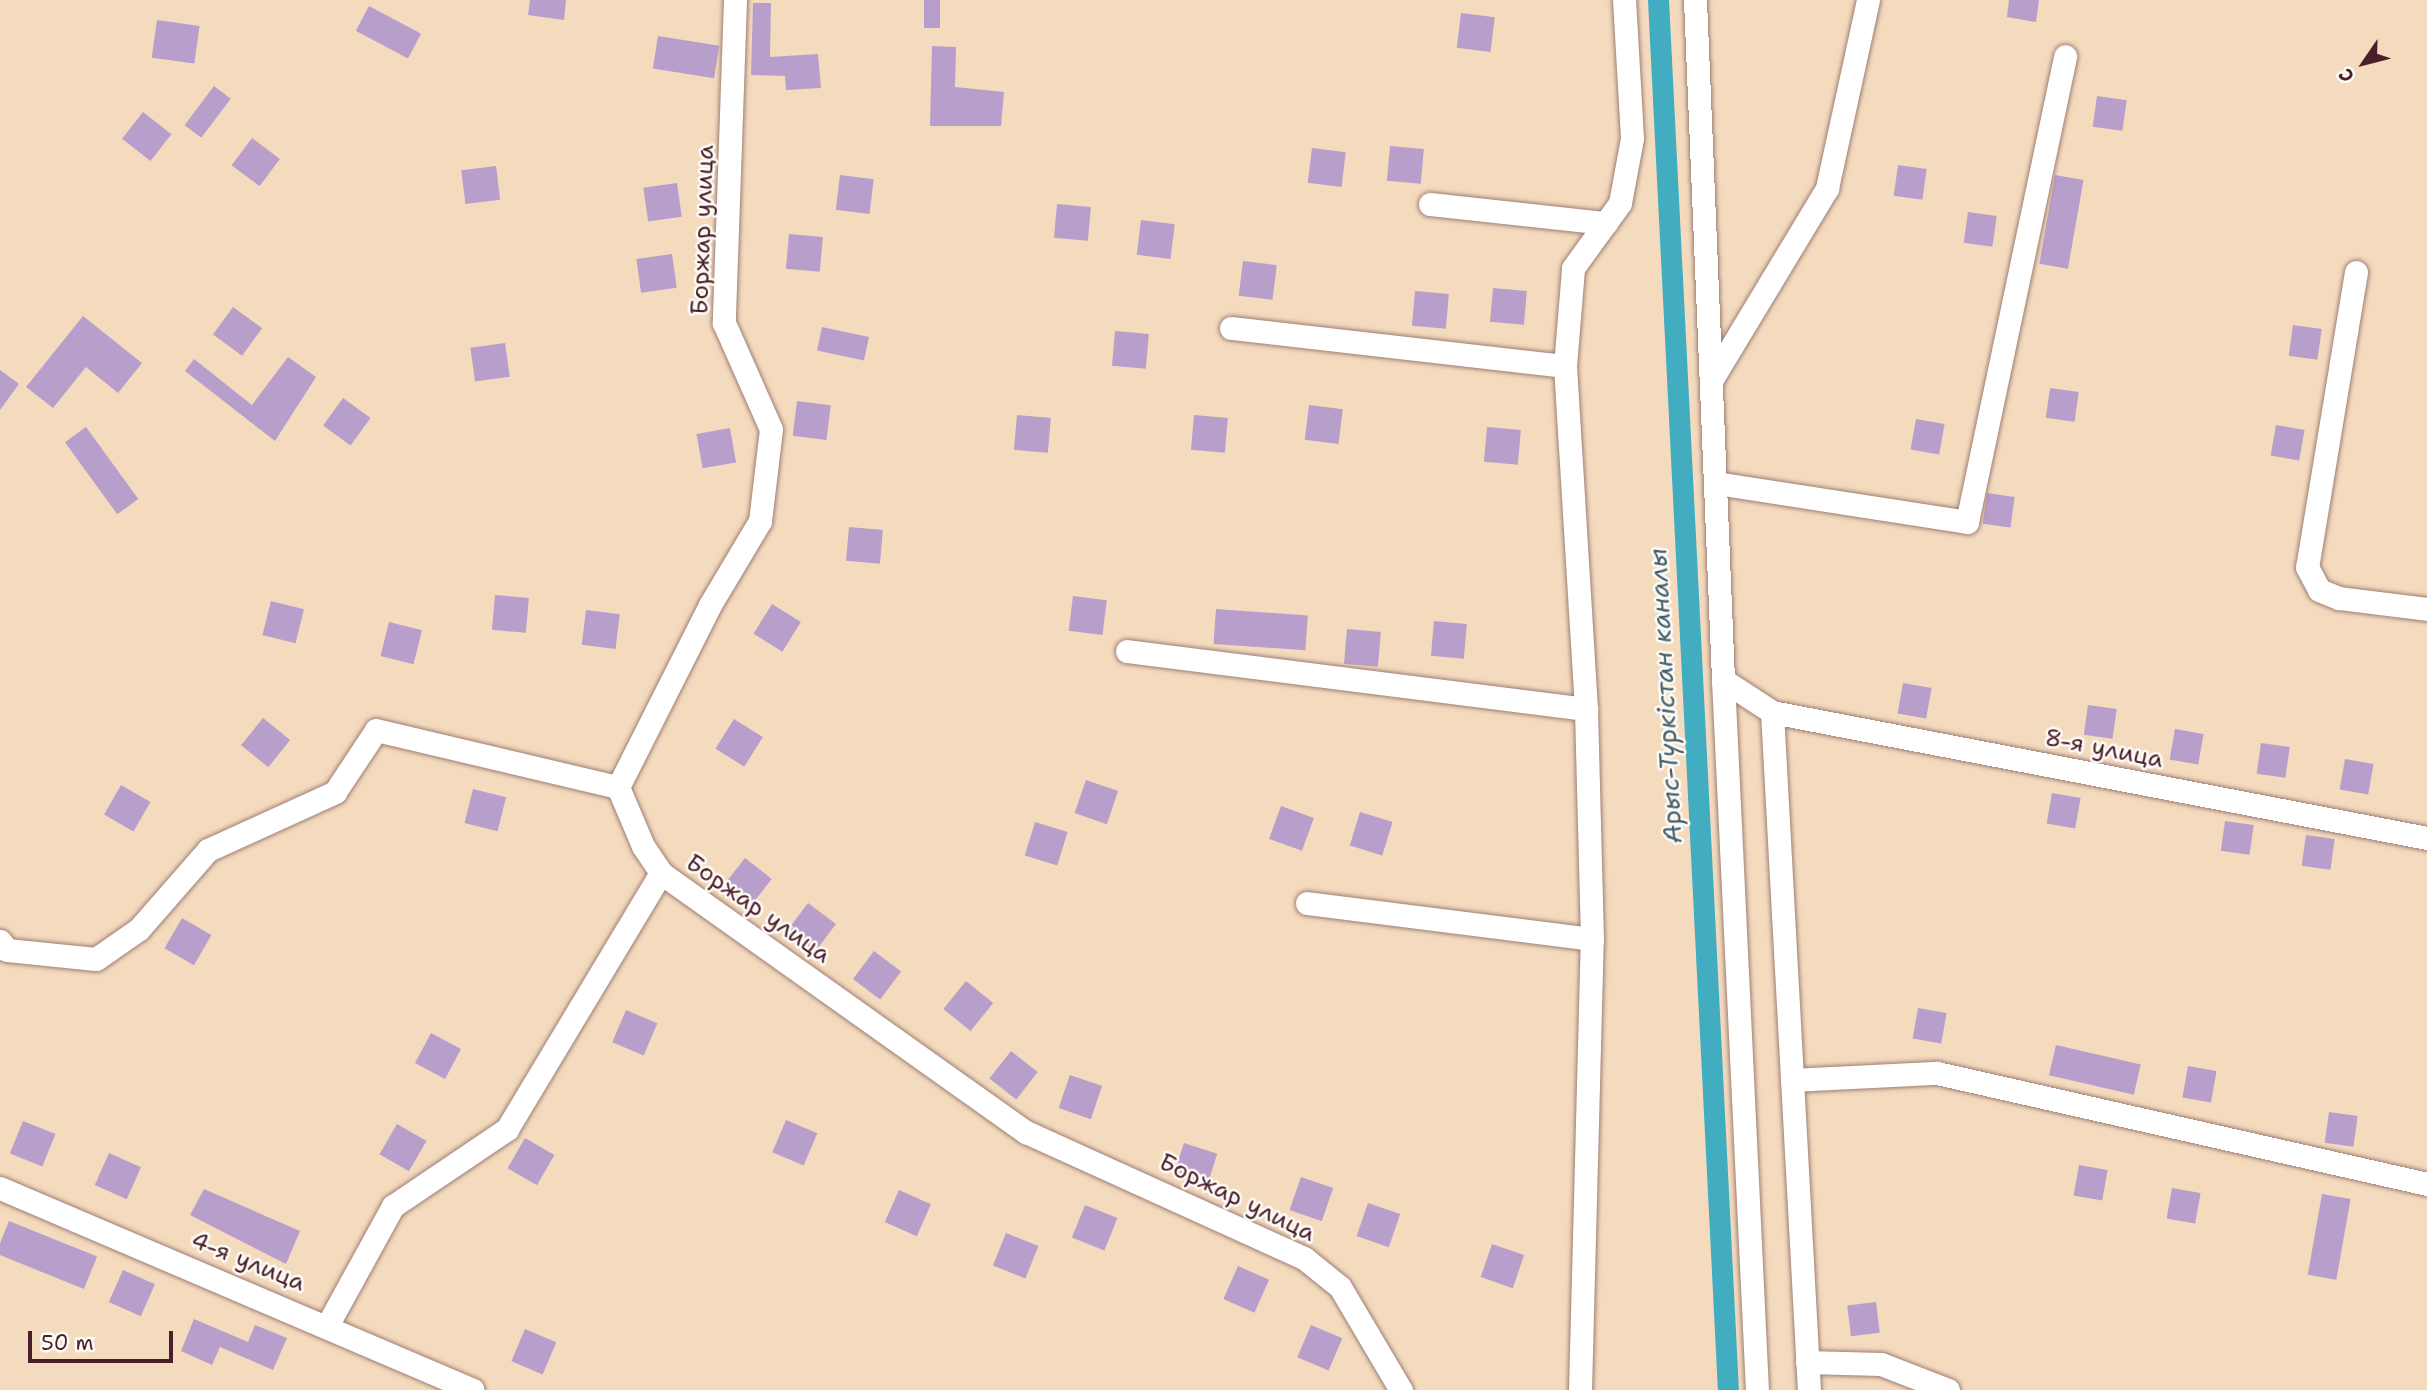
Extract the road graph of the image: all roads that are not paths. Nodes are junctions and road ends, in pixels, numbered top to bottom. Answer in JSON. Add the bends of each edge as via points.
{"nodes":[{"id":1,"x":735,"y":0,"type":"edge"},
{"id":2,"x":1623,"y":0,"type":"edge"},
{"id":3,"x":1695,"y":0,"type":"edge"},
{"id":4,"x":1868,"y":0,"type":"edge"},
{"id":5,"x":2065,"y":56,"type":"dead end"},
{"id":6,"x":1430,"y":204,"type":"dead end"},
{"id":7,"x":1606,"y":223,"type":"junction"},
{"id":8,"x":2356,"y":272,"type":"dead end"},
{"id":9,"x":1231,"y":328,"type":"dead end"},
{"id":10,"x":1565,"y":366,"type":"junction"},
{"id":11,"x":1712,"y":379,"type":"junction"},
{"id":12,"x":1716,"y":484,"type":"junction"},
{"id":13,"x":2427,"y":609,"type":"edge"},
{"id":14,"x":1127,"y":650,"type":"dead end"},
{"id":15,"x":1723,"y":680,"type":"junction"},
{"id":16,"x":1586,"y":709,"type":"junction"},
{"id":17,"x":1772,"y":712,"type":"junction"},
{"id":18,"x":618,"y":788,"type":"junction"},
{"id":19,"x":2427,"y":838,"type":"edge"},
{"id":20,"x":661,"y":873,"type":"junction"},
{"id":21,"x":1307,"y":903,"type":"dead end"},
{"id":22,"x":1592,"y":939,"type":"junction"},
{"id":23,"x":0,"y":941,"type":"edge"},
{"id":24,"x":1792,"y":1080,"type":"junction"},
{"id":25,"x":2427,"y":1184,"type":"edge"},
{"id":26,"x":0,"y":1188,"type":"edge"},
{"id":27,"x":328,"y":1324,"type":"junction"},
{"id":28,"x":1807,"y":1362,"type":"junction"},
{"id":29,"x":473,"y":1390,"type":"edge"},
{"id":30,"x":1401,"y":1390,"type":"edge"},
{"id":31,"x":1580,"y":1390,"type":"edge"},
{"id":32,"x":1758,"y":1390,"type":"edge"},
{"id":33,"x":1809,"y":1390,"type":"edge"},
{"id":34,"x":1948,"y":1390,"type":"edge"}],
"edges":[{"from":1,"to":18,"type":"street","name":"Боржар улица","via":[[724,323],[771,429],[760,522],[710,605]]},
{"from":2,"to":7,"type":"street","via":[[1632,138],[1620,203]]},
{"from":3,"to":11,"type":"street"},
{"from":4,"to":11,"type":"street","via":[[1827,188]]},
{"from":5,"to":12,"type":"street","via":[[1967,523]]},
{"from":6,"to":7,"type":"street"},
{"from":7,"to":10,"type":"street","via":[[1573,268]]},
{"from":8,"to":13,"type":"street","via":[[2307,567],[2319,590],[2339,598]]},
{"from":9,"to":10,"type":"street"},
{"from":10,"to":16,"type":"street"},
{"from":11,"to":12,"type":"street"},
{"from":12,"to":15,"type":"street"},
{"from":14,"to":16,"type":"street"},
{"from":15,"to":17,"type":"street"},
{"from":15,"to":32,"type":"street"},
{"from":16,"to":22,"type":"street"},
{"from":17,"to":19,"type":"street","name":"8-я улица"},
{"from":17,"to":24,"type":"street"},
{"from":18,"to":20,"type":"street","name":"Боржар улица"},
{"from":18,"to":23,"type":"street","via":[[376,730],[335,792],[208,850],[139,929],[96,959],[7,950]]},
{"from":20,"to":27,"type":"street","via":[[507,1129],[393,1206]]},
{"from":20,"to":30,"type":"street","name":"Боржар улица","via":[[1026,1132],[1304,1258],[1340,1287]]},
{"from":21,"to":22,"type":"street"},
{"from":22,"to":31,"type":"street"},
{"from":24,"to":25,"type":"street","via":[[1937,1073]]},
{"from":24,"to":28,"type":"street"},
{"from":26,"to":27,"type":"street","name":"4-я улица"},
{"from":27,"to":29,"type":"street","name":"4-я улица"},
{"from":28,"to":33,"type":"street"},
{"from":28,"to":34,"type":"street","via":[[1881,1364]]}]}
